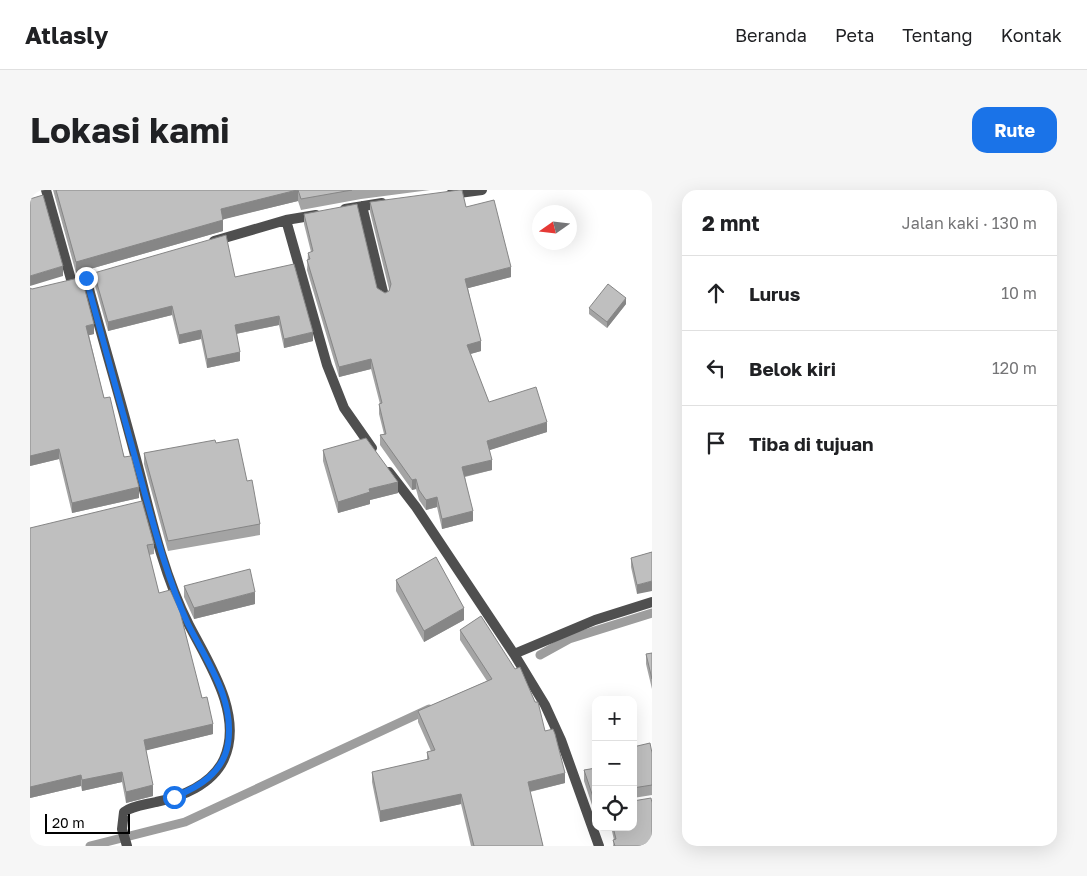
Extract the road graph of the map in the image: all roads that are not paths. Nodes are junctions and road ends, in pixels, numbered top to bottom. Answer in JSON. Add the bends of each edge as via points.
{"nodes":[{"id":1,"x":46,"y":190,"type":"edge"},
{"id":2,"x":482,"y":190,"type":"edge"},
{"id":3,"x":436,"y":196,"type":"edge"},
{"id":4,"x":390,"y":202,"type":"edge"},
{"id":5,"x":362,"y":206,"type":"junction"},
{"id":6,"x":286,"y":220,"type":"junction"},
{"id":7,"x":200,"y":245,"type":"edge"},
{"id":8,"x":384,"y":296,"type":"edge"},
{"id":9,"x":652,"y":602,"type":"edge"},
{"id":10,"x":514,"y":654,"type":"junction"},
{"id":11,"x":592,"y":814,"type":"edge"},
{"id":12,"x":596,"y":831,"type":"edge"},
{"id":13,"x":127,"y":846,"type":"edge"},
{"id":14,"x":599,"y":846,"type":"edge"}],
"edges":[{"from":1,"to":13,"type":"street","via":[[68,284],[91,277],[141,505],[174,591],[218,680],[225,703],[228,744],[224,760],[211,777],[192,790],[124,812],[122,828]]},
{"from":2,"to":3,"type":"street"},
{"from":4,"to":5,"type":"street"},
{"from":5,"to":6,"type":"street"},
{"from":5,"to":8,"type":"street"},
{"from":6,"to":7,"type":"street"},
{"from":6,"to":10,"type":"street","via":[[327,364],[344,408],[416,507]]},
{"from":9,"to":10,"type":"street","via":[[595,620]]},
{"from":10,"to":11,"type":"street","via":[[545,705]]},
{"from":12,"to":14,"type":"street"}]}
